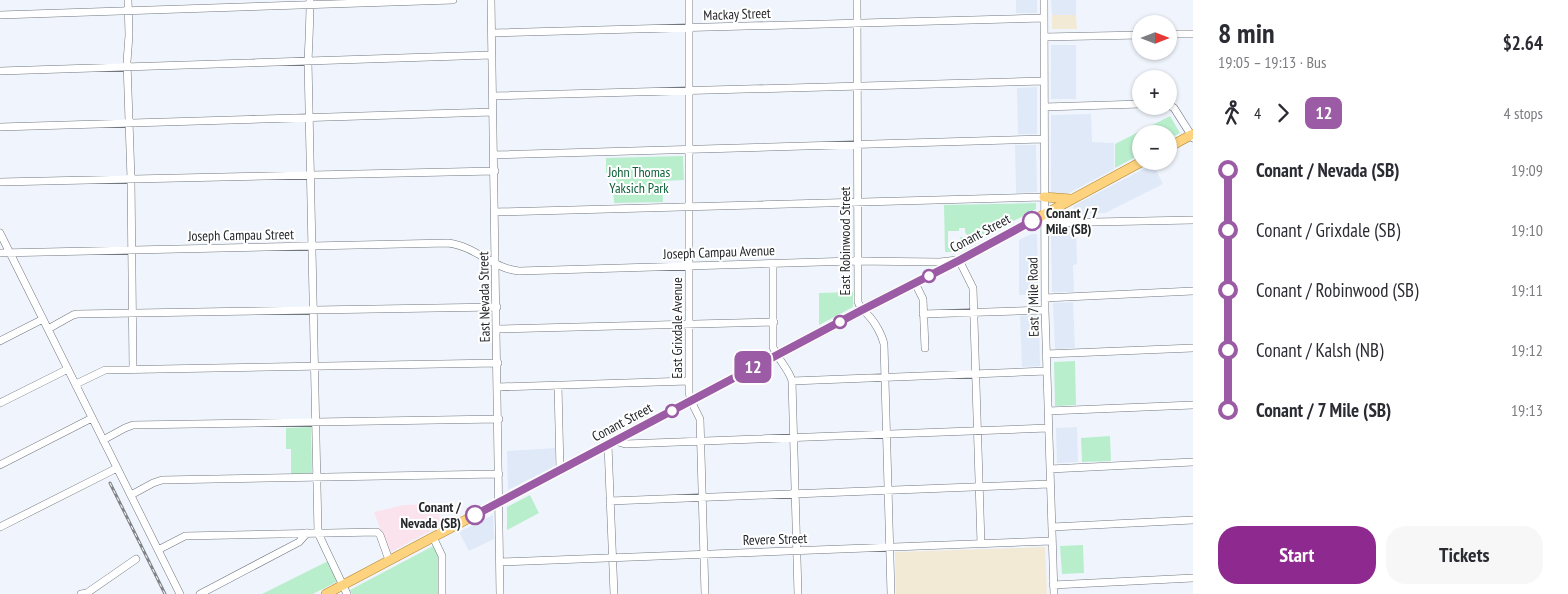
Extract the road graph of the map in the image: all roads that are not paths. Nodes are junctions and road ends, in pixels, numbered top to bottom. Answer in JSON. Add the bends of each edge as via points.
{"nodes":[{"id":1,"x":128,"y":0,"type":"edge"},
{"id":2,"x":453,"y":0,"type":"edge"},
{"id":3,"x":491,"y":0,"type":"edge"},
{"id":4,"x":689,"y":0,"type":"edge"},
{"id":5,"x":857,"y":0,"type":"edge"},
{"id":6,"x":1044,"y":0,"type":"edge"},
{"id":7,"x":310,"y":2,"type":"edge"},
{"id":8,"x":129,"y":10,"type":"junction"},
{"id":9,"x":0,"y":15,"type":"edge"},
{"id":10,"x":1044,"y":18,"type":"junction"},
{"id":11,"x":857,"y":23,"type":"junction"},
{"id":12,"x":689,"y":28,"type":"junction"},
{"id":13,"x":492,"y":33,"type":"junction"},
{"id":14,"x":1178,"y":34,"type":"edge"},
{"id":15,"x":1193,"y":34,"type":"edge"},
{"id":16,"x":1132,"y":35,"type":"edge"},
{"id":17,"x":1044,"y":37,"type":"junction"},
{"id":18,"x":492,"y":55,"type":"junction"},
{"id":19,"x":308,"y":61,"type":"junction"},
{"id":20,"x":127,"y":66,"type":"junction"},
{"id":21,"x":0,"y":70,"type":"edge"},
{"id":22,"x":1044,"y":80,"type":"junction"},
{"id":23,"x":857,"y":86,"type":"junction"},
{"id":24,"x":689,"y":91,"type":"junction"},
{"id":25,"x":493,"y":96,"type":"junction"},
{"id":26,"x":1132,"y":104,"type":"edge"},
{"id":27,"x":1044,"y":107,"type":"junction"},
{"id":28,"x":493,"y":112,"type":"junction"},
{"id":29,"x":1177,"y":113,"type":"edge"},
{"id":30,"x":310,"y":117,"type":"junction"},
{"id":31,"x":129,"y":122,"type":"junction"},
{"id":32,"x":0,"y":127,"type":"edge"},
{"id":33,"x":1192,"y":136,"type":"edge"},
{"id":34,"x":1044,"y":139,"type":"junction"},
{"id":35,"x":857,"y":144,"type":"junction"},
{"id":36,"x":1177,"y":144,"type":"edge"},
{"id":37,"x":689,"y":149,"type":"junction"},
{"id":38,"x":494,"y":154,"type":"junction"},
{"id":39,"x":1132,"y":167,"type":"edge"},
{"id":40,"x":494,"y":171,"type":"junction"},
{"id":41,"x":312,"y":175,"type":"junction"},
{"id":42,"x":131,"y":180,"type":"junction"},
{"id":43,"x":0,"y":182,"type":"edge"},
{"id":44,"x":1044,"y":197,"type":"junction"},
{"id":45,"x":1072,"y":199,"type":"junction"},
{"id":46,"x":858,"y":202,"type":"junction"},
{"id":47,"x":689,"y":207,"type":"junction"},
{"id":48,"x":495,"y":212,"type":"junction"},
{"id":49,"x":1044,"y":218,"type":"junction"},
{"id":50,"x":1193,"y":220,"type":"edge"},
{"id":51,"x":0,"y":232,"type":"edge"},
{"id":52,"x":312,"y":246,"type":"junction"},
{"id":53,"x":131,"y":250,"type":"junction"},
{"id":54,"x":0,"y":253,"type":"edge"},
{"id":55,"x":10,"y":253,"type":"junction"},
{"id":56,"x":481,"y":254,"type":"joint"},
{"id":57,"x":960,"y":260,"type":"junction"},
{"id":58,"x":858,"y":261,"type":"junction"},
{"id":59,"x":773,"y":263,"type":"junction"},
{"id":60,"x":496,"y":264,"type":"junction"},
{"id":61,"x":689,"y":265,"type":"junction"},
{"id":62,"x":915,"y":282,"type":"junction"},
{"id":63,"x":1193,"y":291,"type":"edge"},
{"id":64,"x":1045,"y":298,"type":"junction"},
{"id":65,"x":497,"y":307,"type":"junction"},
{"id":66,"x":313,"y":310,"type":"junction"},
{"id":67,"x":862,"y":310,"type":"junction"},
{"id":68,"x":1045,"y":310,"type":"junction"},
{"id":69,"x":974,"y":313,"type":"junction"},
{"id":70,"x":132,"y":314,"type":"junction"},
{"id":71,"x":923,"y":314,"type":"junction"},
{"id":72,"x":43,"y":319,"type":"junction"},
{"id":73,"x":774,"y":321,"type":"junction"},
{"id":74,"x":689,"y":323,"type":"junction"},
{"id":75,"x":48,"y":329,"type":"junction"},
{"id":76,"x":497,"y":329,"type":"junction"},
{"id":77,"x":0,"y":341,"type":"edge"},
{"id":78,"x":925,"y":348,"type":"dead end"},
{"id":79,"x":1193,"y":348,"type":"edge"},
{"id":80,"x":1046,"y":354,"type":"junction"},
{"id":81,"x":776,"y":355,"type":"junction"},
{"id":82,"x":498,"y":363,"type":"junction"},
{"id":83,"x":315,"y":366,"type":"junction"},
{"id":84,"x":68,"y":369,"type":"junction"},
{"id":85,"x":133,"y":370,"type":"junction"},
{"id":86,"x":1047,"y":372,"type":"junction"},
{"id":87,"x":976,"y":374,"type":"junction"},
{"id":88,"x":885,"y":378,"type":"junction"},
{"id":89,"x":690,"y":381,"type":"junction"},
{"id":90,"x":792,"y":381,"type":"junction"},
{"id":91,"x":76,"y":384,"type":"junction"},
{"id":92,"x":558,"y":385,"type":"junction"},
{"id":93,"x":498,"y":387,"type":"junction"},
{"id":94,"x":691,"y":400,"type":"junction"},
{"id":95,"x":0,"y":403,"type":"edge"},
{"id":96,"x":1193,"y":405,"type":"edge"},
{"id":97,"x":1048,"y":411,"type":"junction"},
{"id":98,"x":92,"y":418,"type":"junction"},
{"id":99,"x":499,"y":418,"type":"junction"},
{"id":100,"x":316,"y":422,"type":"junction"},
{"id":101,"x":1048,"y":428,"type":"junction"},
{"id":102,"x":977,"y":431,"type":"junction"},
{"id":103,"x":886,"y":434,"type":"junction"},
{"id":104,"x":794,"y":438,"type":"junction"},
{"id":105,"x":103,"y":440,"type":"junction"},
{"id":106,"x":701,"y":441,"type":"junction"},
{"id":107,"x":611,"y":443,"type":"junction"},
{"id":108,"x":1193,"y":462,"type":"edge"},
{"id":109,"x":0,"y":465,"type":"edge"},
{"id":110,"x":117,"y":468,"type":"junction"},
{"id":111,"x":1050,"y":469,"type":"junction"},
{"id":112,"x":560,"y":470,"type":"junction"},
{"id":113,"x":499,"y":474,"type":"junction"},
{"id":114,"x":317,"y":478,"type":"junction"},
{"id":115,"x":1050,"y":484,"type":"junction"},
{"id":116,"x":979,"y":487,"type":"junction"},
{"id":117,"x":888,"y":491,"type":"junction"},
{"id":118,"x":795,"y":494,"type":"junction"},
{"id":119,"x":130,"y":495,"type":"junction"},
{"id":120,"x":702,"y":498,"type":"junction"},
{"id":121,"x":610,"y":501,"type":"junction"},
{"id":122,"x":500,"y":502,"type":"junction"},
{"id":123,"x":1193,"y":520,"type":"edge"},
{"id":124,"x":0,"y":527,"type":"edge"},
{"id":125,"x":1052,"y":527,"type":"junction"},
{"id":126,"x":318,"y":533,"type":"junction"},
{"id":127,"x":307,"y":534,"type":"junction"},
{"id":128,"x":433,"y":537,"type":"junction"},
{"id":129,"x":1052,"y":541,"type":"junction"},
{"id":130,"x":981,"y":544,"type":"junction"},
{"id":131,"x":890,"y":547,"type":"junction"},
{"id":132,"x":158,"y":550,"type":"junction"},
{"id":133,"x":797,"y":551,"type":"junction"},
{"id":134,"x":704,"y":554,"type":"junction"},
{"id":135,"x":612,"y":558,"type":"junction"},
{"id":136,"x":136,"y":559,"type":"dead end"},
{"id":137,"x":389,"y":560,"type":"junction"},
{"id":138,"x":500,"y":562,"type":"junction"},
{"id":139,"x":1193,"y":578,"type":"edge"},
{"id":140,"x":342,"y":585,"type":"junction"},
{"id":141,"x":1053,"y":585,"type":"junction"},
{"id":142,"x":81,"y":594,"type":"edge"},
{"id":143,"x":180,"y":594,"type":"edge"},
{"id":144,"x":200,"y":594,"type":"edge"},
{"id":145,"x":326,"y":594,"type":"edge"},
{"id":146,"x":347,"y":594,"type":"edge"},
{"id":147,"x":442,"y":594,"type":"edge"},
{"id":148,"x":500,"y":594,"type":"edge"},
{"id":149,"x":614,"y":594,"type":"edge"},
{"id":150,"x":705,"y":594,"type":"edge"},
{"id":151,"x":798,"y":594,"type":"edge"},
{"id":152,"x":891,"y":594,"type":"edge"},
{"id":153,"x":1054,"y":594,"type":"edge"}],
"edges":[{"from":1,"to":8,"type":"street"},
{"from":2,"to":7,"type":"street"},
{"from":3,"to":13,"type":"street","name":"East Nevada Street"},
{"from":4,"to":12,"type":"street","name":"East Grixdale Avenue"},
{"from":5,"to":11,"type":"street","name":"East Robinwood Street"},
{"from":6,"to":10,"type":"street","name":"East 7 Mile Road"},
{"from":7,"to":8,"type":"street"},
{"from":7,"to":19,"type":"street"},
{"from":8,"to":9,"type":"street"},
{"from":8,"to":20,"type":"street"},
{"from":10,"to":11,"type":"street","name":"Mackay Street"},
{"from":10,"to":17,"type":"street","name":"East 7 Mile Road"},
{"from":11,"to":12,"type":"street","name":"Mackay Street"},
{"from":11,"to":23,"type":"street","name":"East Robinwood Street"},
{"from":12,"to":13,"type":"street","name":"Mackay Street"},
{"from":12,"to":24,"type":"street","name":"East Grixdale Avenue"},
{"from":13,"to":18,"type":"street","name":"East Nevada Street"},
{"from":14,"to":15,"type":"street"},
{"from":16,"to":17,"type":"street"},
{"from":17,"to":22,"type":"street","name":"East 7 Mile Road"},
{"from":18,"to":19,"type":"street"},
{"from":18,"to":25,"type":"street","name":"East Nevada Street"},
{"from":19,"to":20,"type":"street"},
{"from":19,"to":30,"type":"street"},
{"from":20,"to":21,"type":"street"},
{"from":20,"to":31,"type":"street"},
{"from":22,"to":23,"type":"street"},
{"from":22,"to":27,"type":"street","name":"East 7 Mile Road"},
{"from":23,"to":24,"type":"street"},
{"from":23,"to":35,"type":"street","name":"East Robinwood Street"},
{"from":24,"to":25,"type":"street"},
{"from":24,"to":37,"type":"street","name":"East Grixdale Avenue"},
{"from":25,"to":28,"type":"street","name":"East Nevada Street"},
{"from":26,"to":27,"type":"street"},
{"from":27,"to":34,"type":"street","name":"East 7 Mile Road"},
{"from":28,"to":30,"type":"street"},
{"from":28,"to":38,"type":"street","name":"East Nevada Street"},
{"from":29,"to":33,"type":"street"},
{"from":30,"to":31,"type":"street"},
{"from":30,"to":41,"type":"street"},
{"from":31,"to":32,"type":"street"},
{"from":31,"to":42,"type":"street"},
{"from":33,"to":36,"type":"main road"},
{"from":34,"to":35,"type":"street"},
{"from":34,"to":44,"type":"street","name":"East 7 Mile Road"},
{"from":35,"to":37,"type":"street"},
{"from":35,"to":46,"type":"street","name":"East Robinwood Street"},
{"from":37,"to":38,"type":"street"},
{"from":37,"to":47,"type":"street","name":"East Grixdale Avenue"},
{"from":38,"to":40,"type":"street","name":"East Nevada Street"},
{"from":39,"to":45,"type":"main road","name":"Conant Street"},
{"from":40,"to":41,"type":"street"},
{"from":40,"to":48,"type":"street","name":"East Nevada Street"},
{"from":41,"to":42,"type":"street"},
{"from":41,"to":52,"type":"street"},
{"from":42,"to":43,"type":"street"},
{"from":42,"to":53,"type":"street"},
{"from":44,"to":45,"type":"main road"},
{"from":44,"to":46,"type":"street"},
{"from":44,"to":49,"type":"street","name":"East 7 Mile Road"},
{"from":45,"to":49,"type":"main road","name":"Conant Street"},
{"from":46,"to":47,"type":"street"},
{"from":46,"to":58,"type":"street","name":"East Robinwood Street"},
{"from":47,"to":48,"type":"street"},
{"from":47,"to":61,"type":"street","name":"East Grixdale Avenue"},
{"from":48,"to":60,"type":"street","name":"East Nevada Street"},
{"from":49,"to":50,"type":"street"},
{"from":49,"to":57,"type":"main road","name":"Conant Street"},
{"from":49,"to":64,"type":"street","name":"East 7 Mile Road"},
{"from":51,"to":55,"type":"street"},
{"from":52,"to":53,"type":"street","name":"Joseph Campau Street"},
{"from":52,"to":56,"type":"street","name":"Joseph Campau Street","via":[[448,243]]},
{"from":52,"to":66,"type":"street"},
{"from":53,"to":55,"type":"street","name":"Joseph Campau Street"},
{"from":53,"to":70,"type":"street"},
{"from":54,"to":55,"type":"street","name":"Joseph Campau Street"},
{"from":55,"to":72,"type":"street"},
{"from":56,"to":60,"type":"street","name":"Joseph Campau Avenue"},
{"from":57,"to":58,"type":"street","name":"Joseph Campau Avenue"},
{"from":57,"to":62,"type":"main road","name":"Conant Street"},
{"from":57,"to":69,"type":"street","via":[[972,285]]},
{"from":58,"to":59,"type":"street","name":"Joseph Campau Avenue"},
{"from":58,"to":67,"type":"street","name":"East Robinwood Street","via":[[858,302]]},
{"from":59,"to":61,"type":"street","name":"Joseph Campau Avenue"},
{"from":59,"to":73,"type":"street"},
{"from":60,"to":61,"type":"street","name":"Joseph Campau Avenue","via":[[519,271]]},
{"from":60,"to":65,"type":"street","name":"East Nevada Street"},
{"from":61,"to":74,"type":"street","name":"East Grixdale Avenue"},
{"from":62,"to":67,"type":"main road","name":"Conant Street"},
{"from":62,"to":71,"type":"street","via":[[923,299]]},
{"from":63,"to":64,"type":"street"},
{"from":64,"to":68,"type":"street","name":"East 7 Mile Road"},
{"from":65,"to":66,"type":"street"},
{"from":65,"to":76,"type":"street","name":"East Nevada Street"},
{"from":66,"to":70,"type":"street"},
{"from":66,"to":83,"type":"street"},
{"from":67,"to":81,"type":"main road","name":"Conant Street"},
{"from":67,"to":88,"type":"street","name":"East Robinwood Street","via":[[883,341]]},
{"from":68,"to":69,"type":"street"},
{"from":68,"to":80,"type":"street","name":"East 7 Mile Road"},
{"from":69,"to":71,"type":"street"},
{"from":69,"to":87,"type":"street"},
{"from":70,"to":75,"type":"street","via":[[73,315]]},
{"from":70,"to":85,"type":"street"},
{"from":71,"to":78,"type":"street"},
{"from":72,"to":75,"type":"street"},
{"from":72,"to":77,"type":"street"},
{"from":73,"to":74,"type":"street"},
{"from":73,"to":81,"type":"street"},
{"from":74,"to":76,"type":"street"},
{"from":74,"to":89,"type":"street","name":"East Grixdale Avenue"},
{"from":75,"to":84,"type":"street"},
{"from":76,"to":82,"type":"street","name":"East Nevada Street"},
{"from":79,"to":80,"type":"street"},
{"from":80,"to":86,"type":"street","name":"East 7 Mile Road"},
{"from":81,"to":90,"type":"street"},
{"from":81,"to":94,"type":"main road","name":"Conant Street"},
{"from":82,"to":83,"type":"street"},
{"from":82,"to":93,"type":"street","name":"East Nevada Street"},
{"from":83,"to":85,"type":"street"},
{"from":83,"to":100,"type":"street"},
{"from":84,"to":91,"type":"street"},
{"from":84,"to":95,"type":"street"},
{"from":85,"to":91,"type":"street","via":[[103,370]]},
{"from":86,"to":87,"type":"street"},
{"from":86,"to":97,"type":"street","name":"East 7 Mile Road"},
{"from":87,"to":88,"type":"street"},
{"from":87,"to":102,"type":"street"},
{"from":88,"to":90,"type":"street"},
{"from":88,"to":103,"type":"street","name":"East Robinwood Street"},
{"from":89,"to":92,"type":"street"},
{"from":89,"to":94,"type":"street","name":"East Grixdale Avenue"},
{"from":90,"to":104,"type":"street"},
{"from":91,"to":98,"type":"street"},
{"from":92,"to":93,"type":"street"},
{"from":92,"to":112,"type":"street"},
{"from":93,"to":99,"type":"street","name":"East Nevada Street"},
{"from":94,"to":106,"type":"street","name":"East Grixdale Avenue","via":[[700,419]]},
{"from":94,"to":107,"type":"main road","name":"Conant Street"},
{"from":96,"to":97,"type":"street"},
{"from":97,"to":101,"type":"street","name":"East 7 Mile Road"},
{"from":98,"to":105,"type":"street"},
{"from":98,"to":109,"type":"street"},
{"from":99,"to":100,"type":"street"},
{"from":99,"to":113,"type":"street","name":"East Nevada Street"},
{"from":100,"to":105,"type":"street","via":[[133,426]]},
{"from":100,"to":114,"type":"street"},
{"from":101,"to":102,"type":"street"},
{"from":101,"to":111,"type":"street","name":"East 7 Mile Road"},
{"from":102,"to":103,"type":"street"},
{"from":102,"to":116,"type":"street"},
{"from":103,"to":104,"type":"street"},
{"from":103,"to":117,"type":"street","name":"East Robinwood Street"},
{"from":104,"to":106,"type":"street"},
{"from":104,"to":118,"type":"street"},
{"from":105,"to":110,"type":"street"},
{"from":106,"to":107,"type":"street"},
{"from":106,"to":120,"type":"street","name":"East Grixdale Avenue"},
{"from":107,"to":112,"type":"main road","name":"Conant Street"},
{"from":107,"to":121,"type":"street"},
{"from":108,"to":111,"type":"street"},
{"from":110,"to":119,"type":"street"},
{"from":110,"to":124,"type":"street"},
{"from":111,"to":115,"type":"street","name":"East 7 Mile Road"},
{"from":112,"to":122,"type":"main road","name":"Conant Street"},
{"from":113,"to":114,"type":"street"},
{"from":113,"to":122,"type":"street","name":"East Nevada Street"},
{"from":114,"to":119,"type":"street","via":[[162,480]]},
{"from":114,"to":126,"type":"street"},
{"from":115,"to":116,"type":"street"},
{"from":115,"to":125,"type":"street","name":"East 7 Mile Road"},
{"from":116,"to":117,"type":"street"},
{"from":116,"to":130,"type":"street"},
{"from":117,"to":118,"type":"street"},
{"from":117,"to":131,"type":"street","name":"East Robinwood Street"},
{"from":118,"to":120,"type":"street"},
{"from":118,"to":133,"type":"street"},
{"from":119,"to":132,"type":"street"},
{"from":120,"to":121,"type":"street"},
{"from":120,"to":134,"type":"street","name":"East Grixdale Avenue"},
{"from":121,"to":135,"type":"street"},
{"from":122,"to":128,"type":"main road","name":"Conant Street"},
{"from":122,"to":138,"type":"street","name":"East Nevada Street"},
{"from":123,"to":125,"type":"street"},
{"from":125,"to":129,"type":"street","name":"East 7 Mile Road"},
{"from":126,"to":127,"type":"street"},
{"from":126,"to":137,"type":"street","via":[[378,532]]},
{"from":126,"to":140,"type":"street"},
{"from":127,"to":132,"type":"street","via":[[185,536]]},
{"from":127,"to":144,"type":"street","via":[[299,542]]},
{"from":128,"to":137,"type":"main road","name":"Conant Street"},
{"from":128,"to":147,"type":"street","via":[[442,556]]},
{"from":129,"to":130,"type":"street","name":"Revere Street"},
{"from":129,"to":141,"type":"street","name":"East 7 Mile Road"},
{"from":130,"to":131,"type":"street","name":"Revere Street"},
{"from":131,"to":133,"type":"street","name":"Revere Street"},
{"from":131,"to":152,"type":"street","name":"East Robinwood Street"},
{"from":132,"to":143,"type":"street"},
{"from":133,"to":134,"type":"street","name":"Revere Street"},
{"from":133,"to":151,"type":"street"},
{"from":134,"to":135,"type":"street","name":"Revere Street"},
{"from":134,"to":150,"type":"street","name":"East Grixdale Avenue"},
{"from":135,"to":138,"type":"street","name":"Revere Street"},
{"from":135,"to":149,"type":"street"},
{"from":136,"to":142,"type":"street"},
{"from":137,"to":140,"type":"main road","name":"Conant Street"},
{"from":138,"to":148,"type":"street","name":"East Nevada Street"},
{"from":139,"to":141,"type":"street"},
{"from":140,"to":145,"type":"main road","name":"Conant Street"},
{"from":140,"to":146,"type":"street"},
{"from":141,"to":153,"type":"street","name":"East 7 Mile Road"}]}
